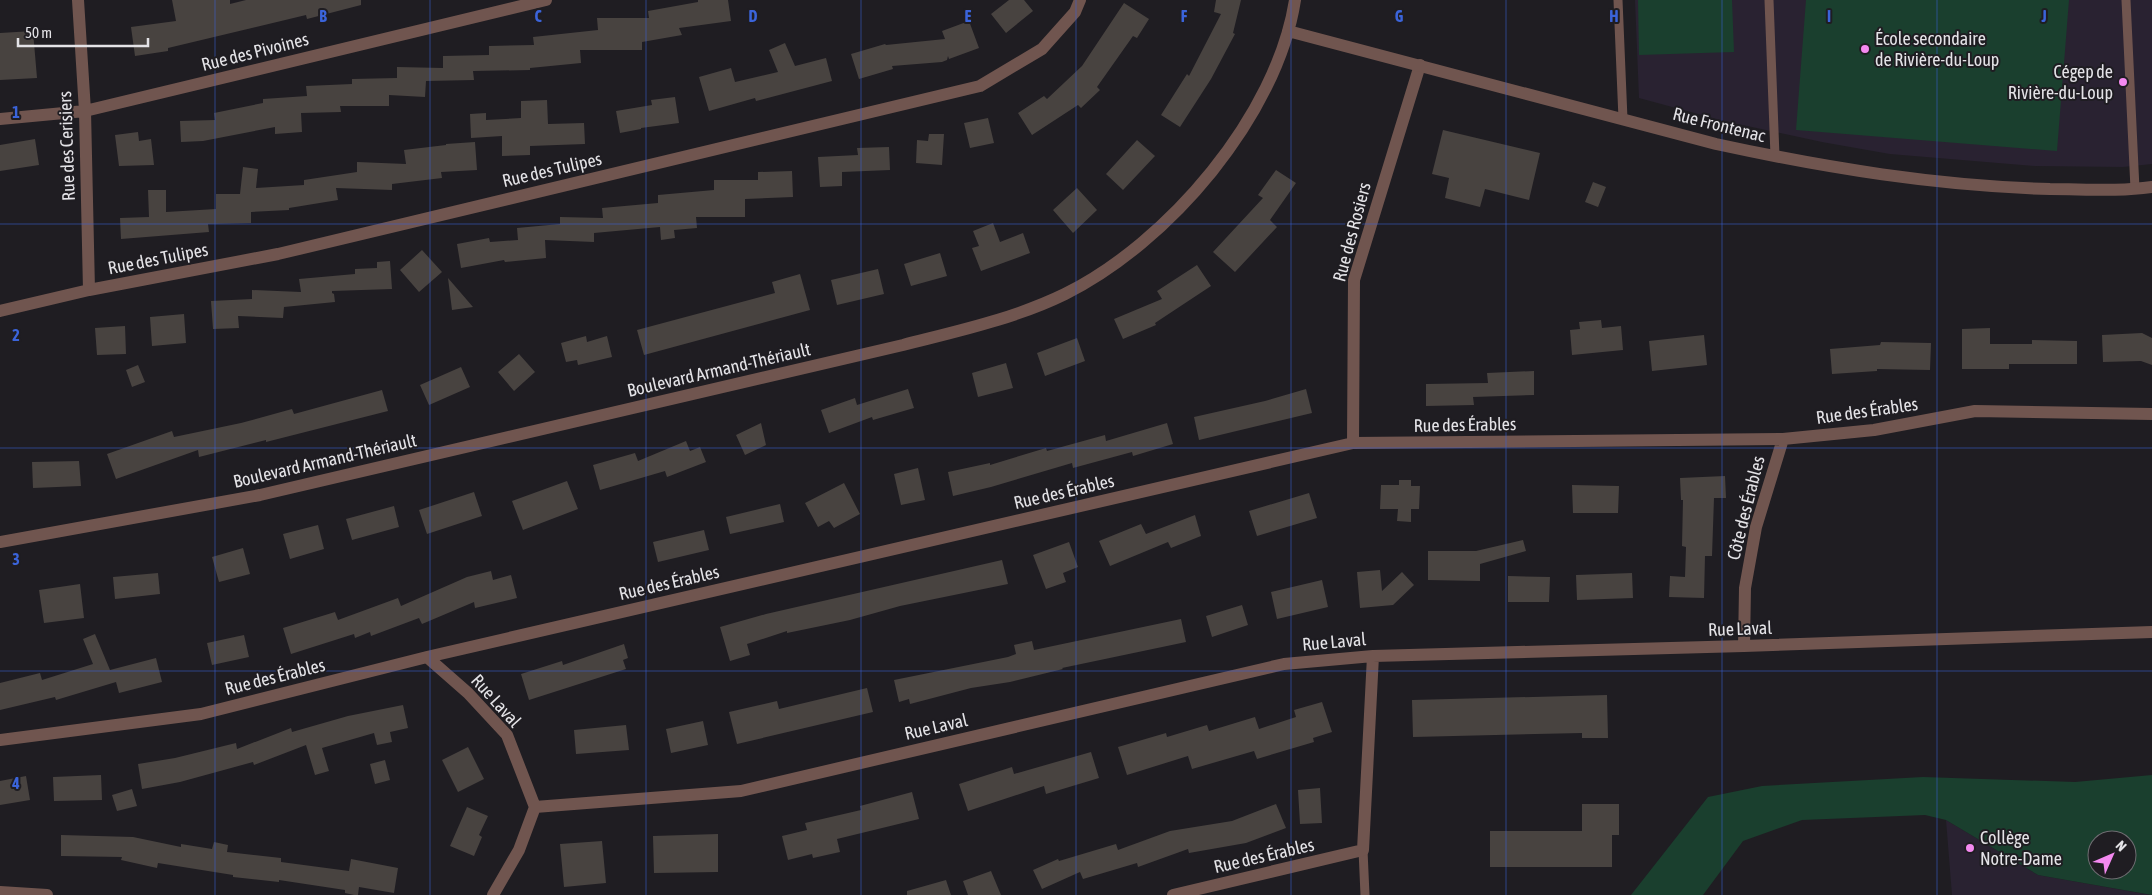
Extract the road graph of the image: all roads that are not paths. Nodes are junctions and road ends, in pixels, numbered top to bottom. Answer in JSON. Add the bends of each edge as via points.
{"nodes":[{"id":1,"x":78,"y":0,"type":"edge"},
{"id":2,"x":546,"y":0,"type":"edge"},
{"id":3,"x":1080,"y":0,"type":"edge"},
{"id":4,"x":1295,"y":0,"type":"edge"},
{"id":5,"x":1618,"y":0,"type":"edge"},
{"id":6,"x":1769,"y":0,"type":"edge"},
{"id":7,"x":2126,"y":0,"type":"edge"},
{"id":8,"x":1288,"y":31,"type":"junction"},
{"id":9,"x":1420,"y":66,"type":"junction"},
{"id":10,"x":85,"y":111,"type":"junction"},
{"id":11,"x":1622,"y":119,"type":"junction"},
{"id":12,"x":0,"y":120,"type":"edge"},
{"id":13,"x":1775,"y":156,"type":"junction"},
{"id":14,"x":2152,"y":187,"type":"edge"},
{"id":15,"x":2135,"y":189,"type":"junction"},
{"id":16,"x":89,"y":290,"type":"junction"},
{"id":17,"x":0,"y":311,"type":"edge"},
{"id":18,"x":2152,"y":414,"type":"edge"},
{"id":19,"x":1783,"y":439,"type":"junction"},
{"id":20,"x":1353,"y":443,"type":"junction"},
{"id":21,"x":0,"y":542,"type":"edge"},
{"id":22,"x":2152,"y":632,"type":"edge"},
{"id":23,"x":1744,"y":646,"type":"junction"},
{"id":24,"x":1373,"y":656,"type":"junction"},
{"id":25,"x":427,"y":657,"type":"junction"},
{"id":26,"x":0,"y":740,"type":"edge"},
{"id":27,"x":535,"y":808,"type":"junction"},
{"id":28,"x":1363,"y":850,"type":"junction"},
{"id":29,"x":0,"y":892,"type":"edge"},
{"id":30,"x":47,"y":895,"type":"edge"},
{"id":31,"x":493,"y":895,"type":"edge"},
{"id":32,"x":1173,"y":895,"type":"edge"},
{"id":33,"x":1365,"y":895,"type":"edge"}],
"edges":[{"from":1,"to":10,"type":"street","name":"Rue des Cerisiers"},
{"from":2,"to":10,"type":"street","name":"Rue des Pivoines"},
{"from":3,"to":16,"type":"street","name":"Rue des Tulipes","via":[[1075,12],[1042,49],[980,86],[278,254]]},
{"from":4,"to":8,"type":"street","name":"Boulevard Armand-Thériault"},
{"from":5,"to":11,"type":"lane"},
{"from":6,"to":13,"type":"lane"},
{"from":7,"to":15,"type":"lane"},
{"from":8,"to":9,"type":"street","name":"Rue Frontenac"},
{"from":8,"to":21,"type":"street","name":"Boulevard Armand-Thériault","via":[[1248,120],[1219,162],[1180,208],[1107,270],[1065,294],[1029,309],[903,346],[260,495]]},
{"from":9,"to":11,"type":"street","name":"Rue Frontenac"},
{"from":9,"to":20,"type":"street","name":"Rue des Rosiers","via":[[1354,280]]},
{"from":10,"to":12,"type":"street","name":"Rue des Pivoines"},
{"from":10,"to":16,"type":"street","name":"Rue des Cerisiers"},
{"from":11,"to":13,"type":"street","name":"Rue Frontenac"},
{"from":13,"to":15,"type":"street","name":"Rue Frontenac","via":[[1928,181],[2040,188]]},
{"from":14,"to":15,"type":"street","name":"Rue Frontenac"},
{"from":16,"to":17,"type":"street","name":"Rue des Tulipes"},
{"from":18,"to":19,"type":"street","name":"Rue des Érables","via":[[1975,411],[1874,430]]},
{"from":19,"to":20,"type":"street","name":"Rue des Érables"},
{"from":19,"to":23,"type":"street","name":"Côte des Érables","via":[[1756,527],[1745,588]]},
{"from":20,"to":25,"type":"street","name":"Rue des Érables"},
{"from":22,"to":23,"type":"street","name":"Rue Laval"},
{"from":23,"to":24,"type":"street","name":"Rue Laval"},
{"from":24,"to":27,"type":"street","name":"Rue Laval","via":[[1284,664],[741,791]]},
{"from":24,"to":28,"type":"street"},
{"from":25,"to":26,"type":"street","name":"Rue des Érables","via":[[201,714]]},
{"from":25,"to":27,"type":"street","name":"Rue Laval","via":[[468,693],[507,735]]},
{"from":27,"to":31,"type":"street","via":[[519,850]]},
{"from":28,"to":32,"type":"street","name":"Rue des Érables"},
{"from":28,"to":33,"type":"lane"},
{"from":29,"to":30,"type":"street"}]}
